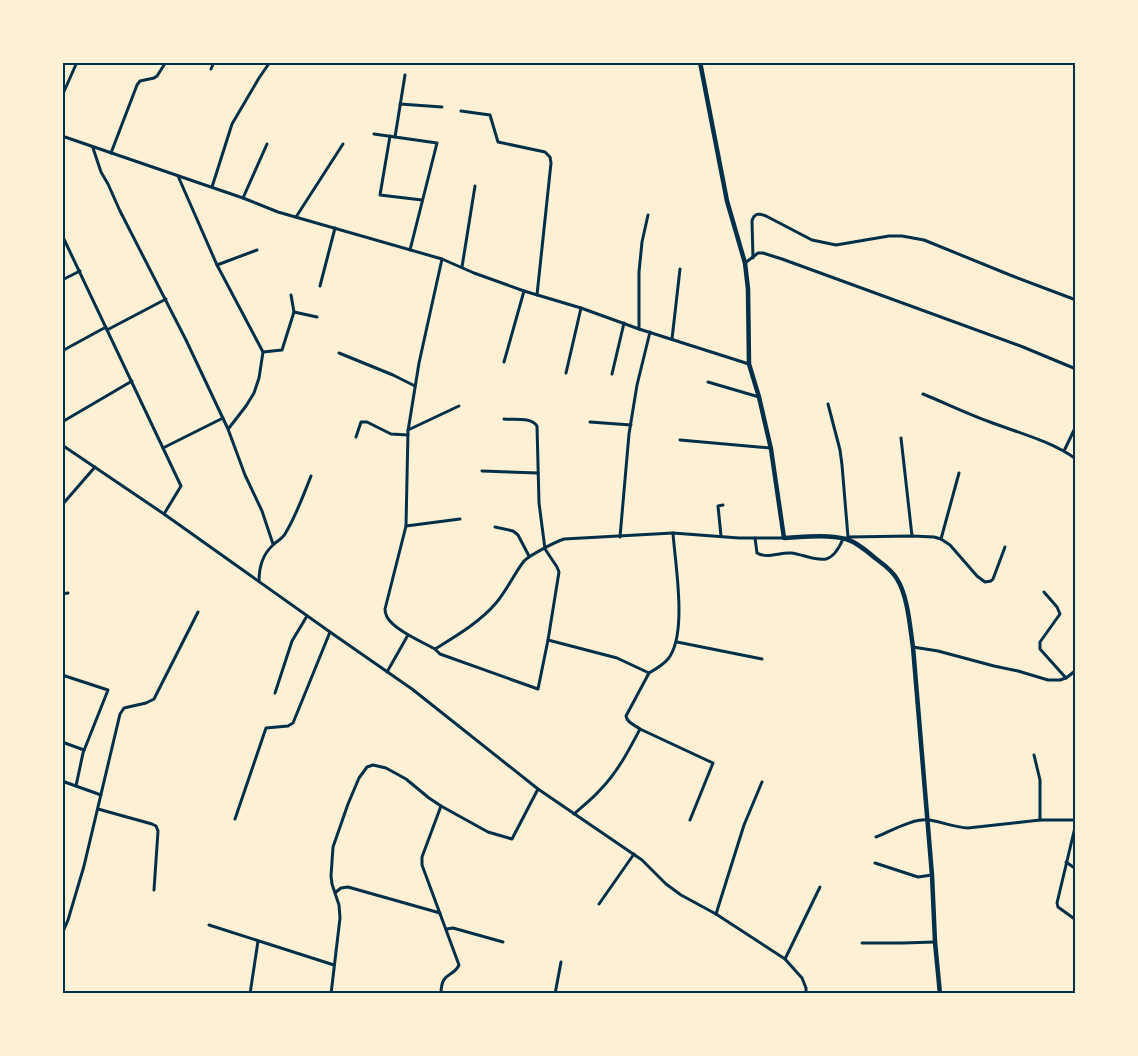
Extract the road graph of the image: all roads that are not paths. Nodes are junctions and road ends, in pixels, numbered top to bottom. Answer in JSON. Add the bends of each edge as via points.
{"nodes":[{"id":1,"x":77,"y":62,"type":"edge"},
{"id":2,"x":166,"y":62,"type":"edge"},
{"id":3,"x":214,"y":62,"type":"edge"},
{"id":4,"x":270,"y":62,"type":"edge"},
{"id":5,"x":700,"y":62,"type":"edge"},
{"id":6,"x":211,"y":69,"type":"dead end"},
{"id":7,"x":405,"y":75,"type":"dead end"},
{"id":8,"x":62,"y":96,"type":"edge"},
{"id":9,"x":400,"y":104,"type":"junction"},
{"id":10,"x":442,"y":107,"type":"dead end"},
{"id":11,"x":461,"y":111,"type":"dead end"},
{"id":12,"x":374,"y":134,"type":"dead end"},
{"id":13,"x":62,"y":136,"type":"edge"},
{"id":14,"x":390,"y":136,"type":"junction"},
{"id":15,"x":395,"y":137,"type":"junction"},
{"id":16,"x":267,"y":144,"type":"dead end"},
{"id":17,"x":343,"y":144,"type":"dead end"},
{"id":18,"x":93,"y":147,"type":"junction"},
{"id":19,"x":111,"y":153,"type":"junction"},
{"id":20,"x":178,"y":175,"type":"junction"},
{"id":21,"x":475,"y":186,"type":"dead end"},
{"id":22,"x":212,"y":187,"type":"junction"},
{"id":23,"x":243,"y":198,"type":"junction"},
{"id":24,"x":422,"y":200,"type":"junction"},
{"id":25,"x":648,"y":215,"type":"dead end"},
{"id":26,"x":296,"y":217,"type":"junction"},
{"id":27,"x":335,"y":228,"type":"junction"},
{"id":28,"x":62,"y":235,"type":"edge"},
{"id":29,"x":257,"y":250,"type":"dead end"},
{"id":30,"x":410,"y":250,"type":"junction"},
{"id":31,"x":753,"y":258,"type":"junction"},
{"id":32,"x":442,"y":259,"type":"junction"},
{"id":33,"x":745,"y":263,"type":"junction"},
{"id":34,"x":217,"y":265,"type":"junction"},
{"id":35,"x":462,"y":268,"type":"junction"},
{"id":36,"x":680,"y":269,"type":"dead end"},
{"id":37,"x":80,"y":271,"type":"junction"},
{"id":38,"x":62,"y":280,"type":"edge"},
{"id":39,"x":320,"y":286,"type":"dead end"},
{"id":40,"x":524,"y":291,"type":"junction"},
{"id":41,"x":291,"y":295,"type":"dead end"},
{"id":42,"x":537,"y":295,"type":"junction"},
{"id":43,"x":166,"y":299,"type":"junction"},
{"id":44,"x":1076,"y":300,"type":"edge"},
{"id":45,"x":581,"y":308,"type":"junction"},
{"id":46,"x":294,"y":312,"type":"junction"},
{"id":47,"x":317,"y":317,"type":"dead end"},
{"id":48,"x":624,"y":323,"type":"junction"},
{"id":49,"x":107,"y":328,"type":"junction"},
{"id":50,"x":639,"y":329,"type":"junction"},
{"id":51,"x":650,"y":332,"type":"junction"},
{"id":52,"x":672,"y":339,"type":"junction"},
{"id":53,"x":62,"y":351,"type":"edge"},
{"id":54,"x":263,"y":352,"type":"junction"},
{"id":55,"x":339,"y":353,"type":"dead end"},
{"id":56,"x":504,"y":362,"type":"dead end"},
{"id":57,"x":749,"y":364,"type":"junction"},
{"id":58,"x":1076,"y":370,"type":"edge"},
{"id":59,"x":566,"y":373,"type":"dead end"},
{"id":60,"x":612,"y":374,"type":"dead end"},
{"id":61,"x":132,"y":381,"type":"junction"},
{"id":62,"x":708,"y":382,"type":"dead end"},
{"id":63,"x":415,"y":386,"type":"junction"},
{"id":64,"x":923,"y":394,"type":"dead end"},
{"id":65,"x":759,"y":397,"type":"junction"},
{"id":66,"x":828,"y":404,"type":"dead end"},
{"id":67,"x":459,"y":406,"type":"dead end"},
{"id":68,"x":223,"y":418,"type":"junction"},
{"id":69,"x":504,"y":419,"type":"dead end"},
{"id":70,"x":62,"y":422,"type":"edge"},
{"id":71,"x":590,"y":422,"type":"dead end"},
{"id":72,"x":631,"y":425,"type":"junction"},
{"id":73,"x":1076,"y":426,"type":"edge"},
{"id":74,"x":228,"y":428,"type":"junction"},
{"id":75,"x":408,"y":430,"type":"junction"},
{"id":76,"x":408,"y":435,"type":"junction"},
{"id":77,"x":356,"y":437,"type":"dead end"},
{"id":78,"x":901,"y":438,"type":"dead end"},
{"id":79,"x":680,"y":440,"type":"dead end"},
{"id":80,"x":62,"y":445,"type":"edge"},
{"id":81,"x":163,"y":448,"type":"junction"},
{"id":82,"x":771,"y":448,"type":"junction"},
{"id":83,"x":1064,"y":451,"type":"junction"},
{"id":84,"x":1076,"y":459,"type":"edge"},
{"id":85,"x":94,"y":467,"type":"junction"},
{"id":86,"x":482,"y":471,"type":"dead end"},
{"id":87,"x":538,"y":473,"type":"junction"},
{"id":88,"x":959,"y":473,"type":"dead end"},
{"id":89,"x":311,"y":476,"type":"dead end"},
{"id":90,"x":62,"y":505,"type":"edge"},
{"id":91,"x":724,"y":505,"type":"dead end"},
{"id":92,"x":164,"y":514,"type":"junction"},
{"id":93,"x":460,"y":519,"type":"dead end"},
{"id":94,"x":406,"y":526,"type":"junction"},
{"id":95,"x":495,"y":527,"type":"dead end"},
{"id":96,"x":673,"y":533,"type":"junction"},
{"id":97,"x":720,"y":536,"type":"junction"},
{"id":98,"x":912,"y":536,"type":"junction"},
{"id":99,"x":620,"y":537,"type":"junction"},
{"id":100,"x":755,"y":538,"type":"junction"},
{"id":101,"x":784,"y":538,"type":"junction"},
{"id":102,"x":846,"y":538,"type":"junction"},
{"id":103,"x":941,"y":539,"type":"junction"},
{"id":104,"x":274,"y":544,"type":"junction"},
{"id":105,"x":1004,"y":547,"type":"dead end"},
{"id":106,"x":545,"y":549,"type":"junction"},
{"id":107,"x":529,"y":556,"type":"junction"},
{"id":108,"x":259,"y":581,"type":"junction"},
{"id":109,"x":1044,"y":592,"type":"dead end"},
{"id":110,"x":68,"y":593,"type":"dead end"},
{"id":111,"x":62,"y":594,"type":"edge"},
{"id":112,"x":198,"y":612,"type":"dead end"},
{"id":113,"x":307,"y":616,"type":"junction"},
{"id":114,"x":330,"y":632,"type":"junction"},
{"id":115,"x":408,"y":634,"type":"junction"},
{"id":116,"x":548,"y":640,"type":"junction"},
{"id":117,"x":677,"y":642,"type":"junction"},
{"id":118,"x":913,"y":647,"type":"junction"},
{"id":119,"x":435,"y":649,"type":"junction"},
{"id":120,"x":762,"y":659,"type":"dead end"},
{"id":121,"x":1076,"y":670,"type":"edge"},
{"id":122,"x":387,"y":672,"type":"junction"},
{"id":123,"x":650,"y":672,"type":"junction"},
{"id":124,"x":62,"y":675,"type":"edge"},
{"id":125,"x":1066,"y":678,"type":"junction"},
{"id":126,"x":275,"y":693,"type":"dead end"},
{"id":127,"x":640,"y":729,"type":"junction"},
{"id":128,"x":62,"y":742,"type":"edge"},
{"id":129,"x":84,"y":750,"type":"junction"},
{"id":130,"x":1034,"y":755,"type":"dead end"},
{"id":131,"x":62,"y":781,"type":"edge"},
{"id":132,"x":762,"y":782,"type":"dead end"},
{"id":133,"x":76,"y":786,"type":"junction"},
{"id":134,"x":538,"y":789,"type":"junction"},
{"id":135,"x":102,"y":795,"type":"junction"},
{"id":136,"x":441,"y":806,"type":"junction"},
{"id":137,"x":98,"y":809,"type":"junction"},
{"id":138,"x":574,"y":814,"type":"junction"},
{"id":139,"x":235,"y":819,"type":"dead end"},
{"id":140,"x":690,"y":820,"type":"dead end"},
{"id":141,"x":927,"y":820,"type":"junction"},
{"id":142,"x":1040,"y":820,"type":"junction"},
{"id":143,"x":1076,"y":821,"type":"edge"},
{"id":144,"x":876,"y":837,"type":"dead end"},
{"id":145,"x":634,"y":854,"type":"junction"},
{"id":146,"x":875,"y":862,"type":"dead end"},
{"id":147,"x":1066,"y":862,"type":"junction"},
{"id":148,"x":1076,"y":869,"type":"edge"},
{"id":149,"x":932,"y":875,"type":"junction"},
{"id":150,"x":820,"y":887,"type":"dead end"},
{"id":151,"x":154,"y":890,"type":"dead end"},
{"id":152,"x":336,"y":892,"type":"junction"},
{"id":153,"x":599,"y":904,"type":"dead end"},
{"id":154,"x":440,"y":913,"type":"junction"},
{"id":155,"x":716,"y":914,"type":"junction"},
{"id":156,"x":1076,"y":920,"type":"edge"},
{"id":157,"x":209,"y":925,"type":"dead end"},
{"id":158,"x":446,"y":929,"type":"junction"},
{"id":159,"x":62,"y":934,"type":"edge"},
{"id":160,"x":258,"y":941,"type":"junction"},
{"id":161,"x":502,"y":942,"type":"dead end"},
{"id":162,"x":862,"y":942,"type":"dead end"},
{"id":163,"x":935,"y":942,"type":"junction"},
{"id":164,"x":785,"y":959,"type":"junction"},
{"id":165,"x":561,"y":962,"type":"dead end"},
{"id":166,"x":334,"y":965,"type":"junction"},
{"id":167,"x":250,"y":994,"type":"edge"},
{"id":168,"x":331,"y":994,"type":"edge"},
{"id":169,"x":441,"y":994,"type":"edge"},
{"id":170,"x":555,"y":994,"type":"edge"},
{"id":171,"x":806,"y":994,"type":"edge"},
{"id":172,"x":940,"y":994,"type":"edge"}],
"edges":[{"from":1,"to":8,"type":"street"},
{"from":2,"to":19,"type":"street","via":[[157,76],[137,85]]},
{"from":3,"to":6,"type":"street"},
{"from":4,"to":22,"type":"street","via":[[232,124]]},
{"from":5,"to":33,"type":"street","via":[[727,201]]},
{"from":7,"to":9,"type":"street"},
{"from":9,"to":10,"type":"street"},
{"from":9,"to":15,"type":"street"},
{"from":11,"to":42,"type":"street","via":[[490,115],[498,142],[545,152],[550,157]]},
{"from":12,"to":14,"type":"street"},
{"from":13,"to":18,"type":"street"},
{"from":14,"to":15,"type":"street"},
{"from":14,"to":24,"type":"street","via":[[380,195]]},
{"from":15,"to":24,"type":"street","via":[[437,143]]},
{"from":16,"to":23,"type":"street"},
{"from":17,"to":26,"type":"street"},
{"from":18,"to":19,"type":"street"},
{"from":18,"to":43,"type":"street","via":[[120,211]]},
{"from":19,"to":20,"type":"street"},
{"from":20,"to":22,"type":"street"},
{"from":20,"to":34,"type":"street"},
{"from":21,"to":35,"type":"street"},
{"from":22,"to":23,"type":"street"},
{"from":23,"to":26,"type":"street"},
{"from":24,"to":30,"type":"street"},
{"from":25,"to":50,"type":"street","via":[[639,272]]},
{"from":26,"to":27,"type":"street"},
{"from":27,"to":30,"type":"street"},
{"from":27,"to":39,"type":"street"},
{"from":28,"to":37,"type":"street"},
{"from":29,"to":34,"type":"street"},
{"from":30,"to":32,"type":"street"},
{"from":31,"to":33,"type":"street"},
{"from":31,"to":44,"type":"street","via":[[752,221],[755,214],[759,214],[812,240],[836,245],[888,236],[924,240]]},
{"from":31,"to":58,"type":"street","via":[[763,252],[1023,347]]},
{"from":32,"to":35,"type":"street"},
{"from":32,"to":63,"type":"street"},
{"from":33,"to":57,"type":"street"},
{"from":34,"to":54,"type":"street"},
{"from":35,"to":40,"type":"street"},
{"from":36,"to":52,"type":"street"},
{"from":37,"to":38,"type":"street"},
{"from":37,"to":49,"type":"street"},
{"from":40,"to":42,"type":"street"},
{"from":40,"to":56,"type":"street"},
{"from":41,"to":46,"type":"street"},
{"from":42,"to":45,"type":"street"},
{"from":43,"to":49,"type":"street"},
{"from":43,"to":68,"type":"street"},
{"from":45,"to":48,"type":"street"},
{"from":45,"to":59,"type":"street"},
{"from":46,"to":47,"type":"street"},
{"from":46,"to":54,"type":"street","via":[[282,350]]},
{"from":48,"to":50,"type":"street"},
{"from":48,"to":60,"type":"street"},
{"from":49,"to":53,"type":"street"},
{"from":49,"to":61,"type":"street"},
{"from":50,"to":51,"type":"street"},
{"from":51,"to":52,"type":"street"},
{"from":51,"to":72,"type":"street"},
{"from":52,"to":57,"type":"street"},
{"from":54,"to":74,"type":"street","via":[[254,393]]},
{"from":55,"to":63,"type":"street"},
{"from":57,"to":65,"type":"street"},
{"from":61,"to":70,"type":"street"},
{"from":61,"to":81,"type":"street"},
{"from":62,"to":65,"type":"street"},
{"from":63,"to":75,"type":"street"},
{"from":64,"to":83,"type":"street"},
{"from":65,"to":82,"type":"street"},
{"from":66,"to":102,"type":"street","via":[[840,450]]},
{"from":67,"to":75,"type":"street"},
{"from":68,"to":74,"type":"street"},
{"from":68,"to":81,"type":"street"},
{"from":69,"to":87,"type":"street","via":[[535,422]]},
{"from":71,"to":72,"type":"street"},
{"from":72,"to":99,"type":"street"},
{"from":73,"to":83,"type":"street"},
{"from":74,"to":104,"type":"street"},
{"from":75,"to":76,"type":"street"},
{"from":76,"to":77,"type":"street","via":[[391,434],[361,422]]},
{"from":76,"to":94,"type":"street"},
{"from":78,"to":98,"type":"street"},
{"from":79,"to":82,"type":"street"},
{"from":80,"to":85,"type":"street"},
{"from":81,"to":92,"type":"street","via":[[181,486]]},
{"from":82,"to":101,"type":"street"},
{"from":83,"to":84,"type":"street"},
{"from":85,"to":90,"type":"street"},
{"from":85,"to":92,"type":"street"},
{"from":86,"to":87,"type":"street"},
{"from":87,"to":106,"type":"street"},
{"from":88,"to":103,"type":"street"},
{"from":89,"to":104,"type":"street","via":[[284,536]]},
{"from":91,"to":97,"type":"street","via":[[718,506]]},
{"from":92,"to":108,"type":"street"},
{"from":93,"to":94,"type":"street"},
{"from":94,"to":115,"type":"street","via":[[385,609],[393,624]]},
{"from":95,"to":107,"type":"street","via":[[515,532]]},
{"from":96,"to":97,"type":"street"},
{"from":96,"to":99,"type":"street"},
{"from":96,"to":117,"type":"street","via":[[679,588]]},
{"from":97,"to":100,"type":"street"},
{"from":98,"to":102,"type":"street"},
{"from":98,"to":103,"type":"street"},
{"from":99,"to":106,"type":"street","via":[[564,539]]},
{"from":100,"to":101,"type":"street"},
{"from":100,"to":102,"type":"street","via":[[760,555],[789,552],[819,559],[832,556]]},
{"from":101,"to":102,"type":"street"},
{"from":102,"to":118,"type":"street","via":[[866,550],[898,580]]},
{"from":103,"to":105,"type":"street","via":[[985,582],[993,579]]},
{"from":104,"to":108,"type":"street","via":[[266,553]]},
{"from":106,"to":107,"type":"street"},
{"from":106,"to":116,"type":"street","via":[[559,572]]},
{"from":107,"to":119,"type":"street","via":[[496,603],[474,623]]},
{"from":108,"to":113,"type":"street"},
{"from":109,"to":125,"type":"street","via":[[1060,614],[1040,642],[1040,648]]},
{"from":110,"to":111,"type":"street"},
{"from":112,"to":135,"type":"street","via":[[154,699],[124,708],[120,714]]},
{"from":113,"to":114,"type":"street"},
{"from":113,"to":126,"type":"street","via":[[292,641]]},
{"from":114,"to":122,"type":"street"},
{"from":114,"to":139,"type":"street","via":[[293,723],[266,728]]},
{"from":115,"to":119,"type":"street"},
{"from":115,"to":122,"type":"street"},
{"from":116,"to":119,"type":"street","via":[[538,689],[440,654]]},
{"from":116,"to":123,"type":"street","via":[[617,658]]},
{"from":117,"to":120,"type":"street"},
{"from":117,"to":123,"type":"street","via":[[668,659]]},
{"from":118,"to":125,"type":"street","via":[[1048,680]]},
{"from":118,"to":141,"type":"street"},
{"from":121,"to":125,"type":"street"},
{"from":122,"to":134,"type":"street"},
{"from":123,"to":127,"type":"street","via":[[626,716]]},
{"from":124,"to":129,"type":"street","via":[[108,690]]},
{"from":127,"to":138,"type":"street","via":[[606,783]]},
{"from":127,"to":140,"type":"street","via":[[713,763]]},
{"from":128,"to":129,"type":"street"},
{"from":129,"to":133,"type":"street"},
{"from":130,"to":142,"type":"street","via":[[1040,780]]},
{"from":131,"to":133,"type":"street"},
{"from":132,"to":155,"type":"street","via":[[744,825]]},
{"from":133,"to":135,"type":"street"},
{"from":134,"to":136,"type":"street","via":[[512,839],[488,832]]},
{"from":134,"to":138,"type":"street"},
{"from":135,"to":137,"type":"street"},
{"from":136,"to":152,"type":"street","via":[[386,768],[367,767],[359,778],[333,847],[331,876]]},
{"from":136,"to":154,"type":"street","via":[[422,857]]},
{"from":137,"to":151,"type":"street","via":[[156,826]]},
{"from":137,"to":159,"type":"street"},
{"from":138,"to":145,"type":"street"},
{"from":141,"to":142,"type":"street","via":[[968,828]]},
{"from":141,"to":144,"type":"street"},
{"from":141,"to":149,"type":"street"},
{"from":142,"to":143,"type":"street"},
{"from":143,"to":147,"type":"street"},
{"from":145,"to":153,"type":"street"},
{"from":145,"to":155,"type":"street","via":[[673,890]]},
{"from":146,"to":149,"type":"street","via":[[918,877]]},
{"from":147,"to":148,"type":"street"},
{"from":147,"to":156,"type":"street","via":[[1057,906]]},
{"from":149,"to":163,"type":"street"},
{"from":150,"to":164,"type":"street"},
{"from":152,"to":154,"type":"street","via":[[348,887]]},
{"from":152,"to":166,"type":"street","via":[[340,918]]},
{"from":154,"to":158,"type":"street"},
{"from":155,"to":164,"type":"street"},
{"from":157,"to":160,"type":"street"},
{"from":158,"to":161,"type":"street","via":[[453,928]]},
{"from":158,"to":169,"type":"street","via":[[459,964],[457,970],[443,980]]},
{"from":160,"to":166,"type":"street"},
{"from":160,"to":167,"type":"street"},
{"from":162,"to":163,"type":"street"},
{"from":163,"to":172,"type":"street"},
{"from":164,"to":171,"type":"street","via":[[802,978]]},
{"from":165,"to":170,"type":"street"},
{"from":166,"to":168,"type":"street"}]}
